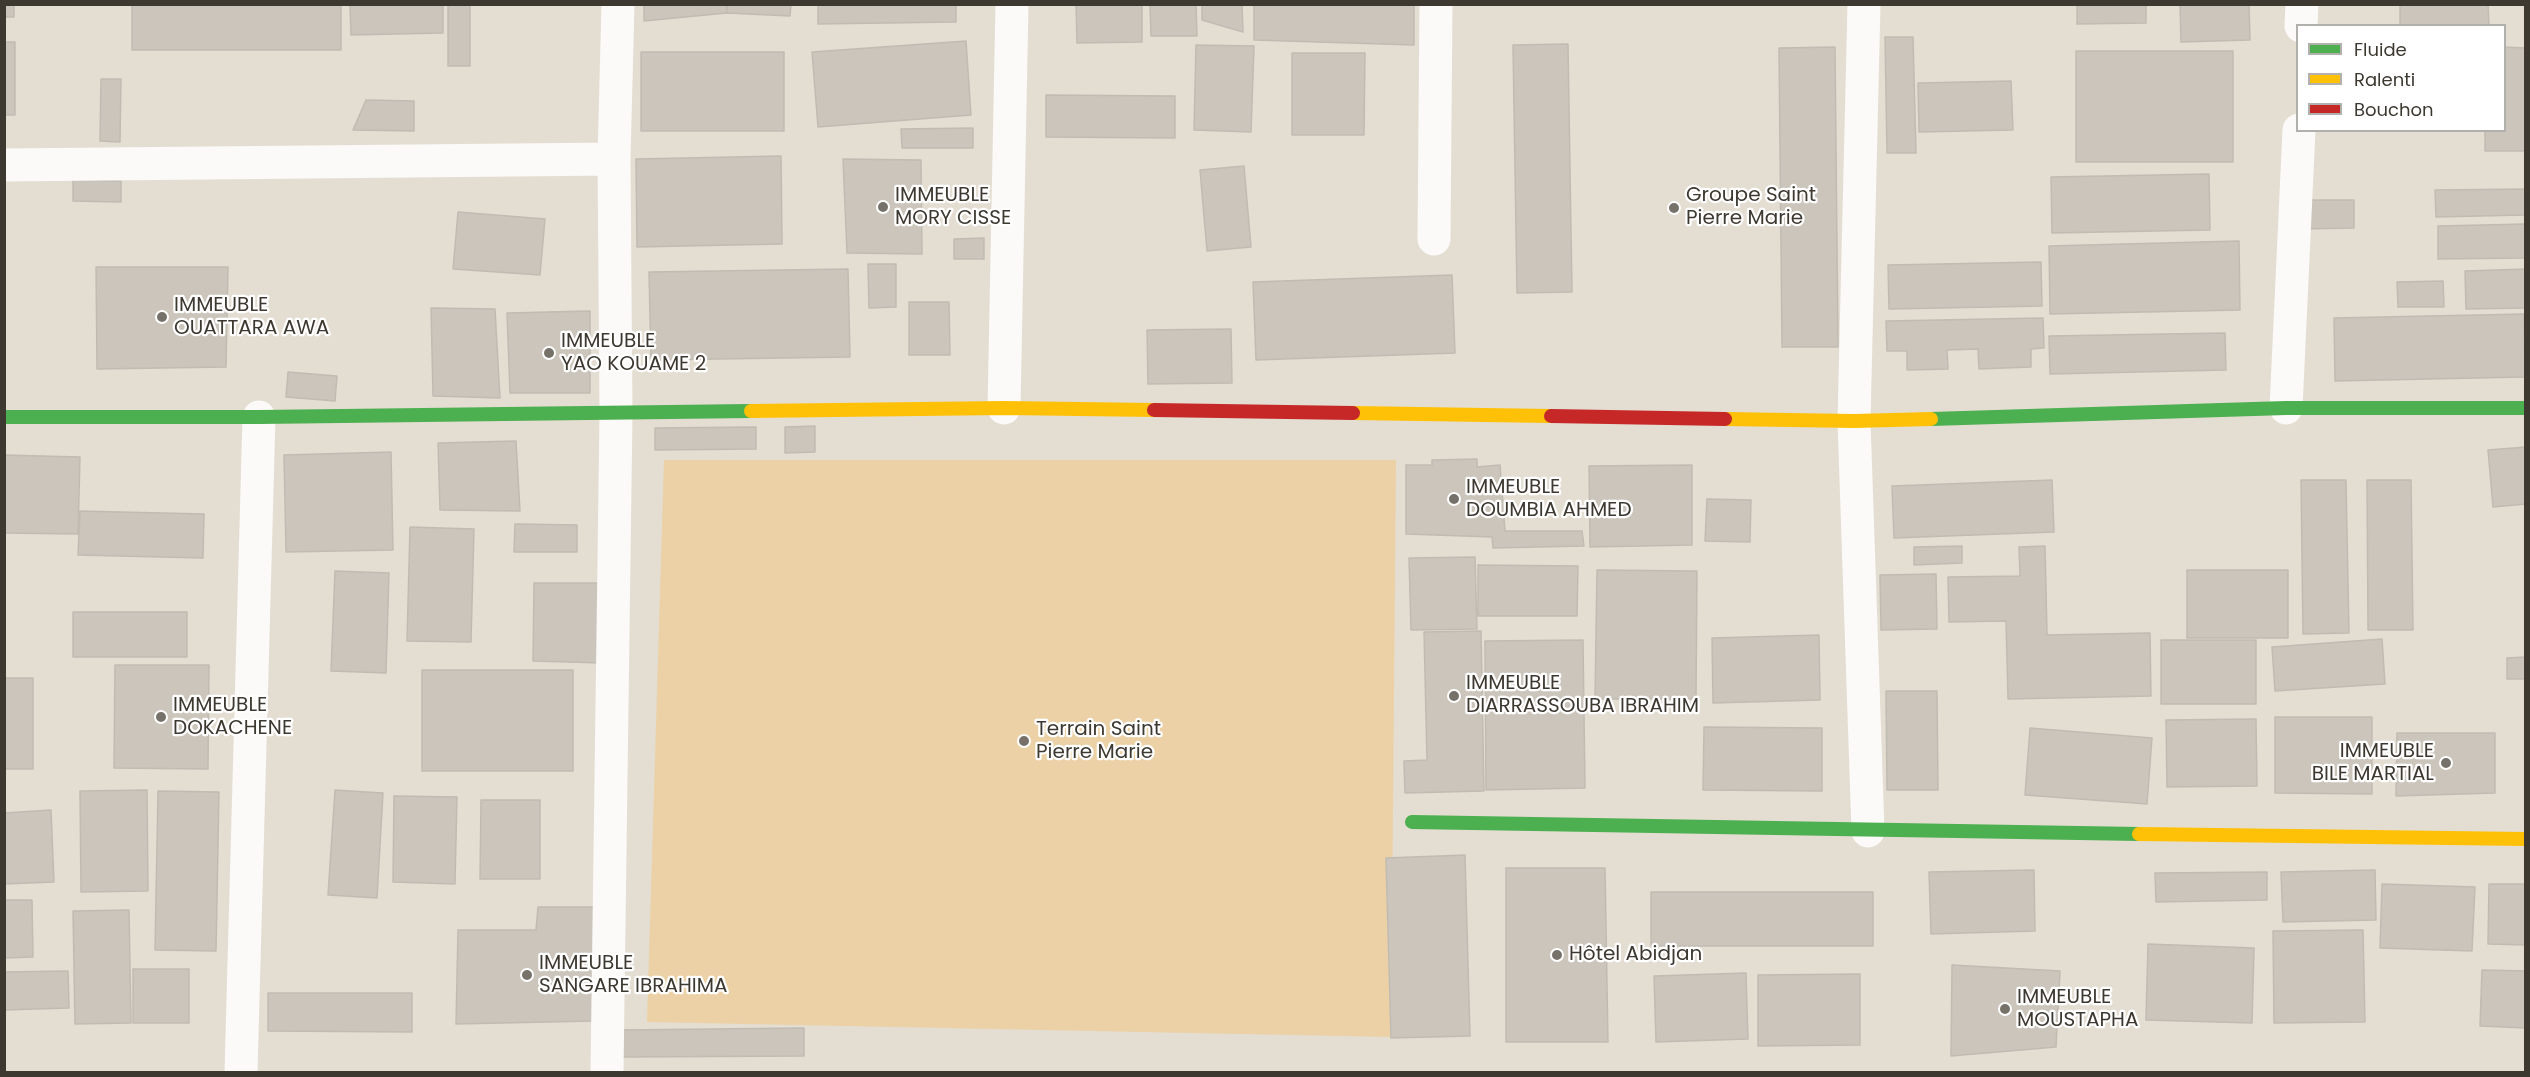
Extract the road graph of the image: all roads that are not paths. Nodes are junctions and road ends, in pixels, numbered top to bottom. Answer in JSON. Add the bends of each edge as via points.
{"nodes":[{"id":1,"x":618,"y":4,"type":"edge"},
{"id":2,"x":1012,"y":4,"type":"edge"},
{"id":3,"x":1436,"y":4,"type":"edge"},
{"id":4,"x":1864,"y":4,"type":"edge"},
{"id":5,"x":2302,"y":4,"type":"edge"},
{"id":6,"x":2301,"y":24,"type":"edge"},
{"id":7,"x":2299,"y":132,"type":"edge"},
{"id":8,"x":614,"y":159,"type":"junction"},
{"id":9,"x":4,"y":165,"type":"edge"},
{"id":10,"x":1434,"y":239,"type":"dead end"},
{"id":11,"x":1004,"y":408,"type":"junction"},
{"id":12,"x":2286,"y":408,"type":"junction"},
{"id":13,"x":2526,"y":408,"type":"edge"},
{"id":14,"x":616,"y":413,"type":"junction"},
{"id":15,"x":4,"y":417,"type":"edge"},
{"id":16,"x":259,"y":417,"type":"junction"},
{"id":17,"x":1854,"y":421,"type":"junction"},
{"id":18,"x":1412,"y":822,"type":"dead end"},
{"id":19,"x":1868,"y":831,"type":"junction"},
{"id":20,"x":2526,"y":839,"type":"edge"},
{"id":21,"x":241,"y":1072,"type":"edge"},
{"id":22,"x":607,"y":1072,"type":"edge"}],
"edges":[{"from":1,"to":8,"type":"street"},
{"from":2,"to":11,"type":"street"},
{"from":3,"to":10,"type":"street"},
{"from":4,"to":17,"type":"street"},
{"from":5,"to":6,"type":"street"},
{"from":7,"to":12,"type":"street"},
{"from":8,"to":9,"type":"street"},
{"from":8,"to":14,"type":"street"},
{"from":11,"to":14,"type":"street"},
{"from":11,"to":17,"type":"street"},
{"from":12,"to":13,"type":"street"},
{"from":12,"to":17,"type":"street"},
{"from":14,"to":16,"type":"street"},
{"from":14,"to":22,"type":"street"},
{"from":15,"to":16,"type":"street"},
{"from":16,"to":21,"type":"street"},
{"from":17,"to":19,"type":"street"},
{"from":18,"to":19,"type":"street"},
{"from":19,"to":20,"type":"street"}]}
